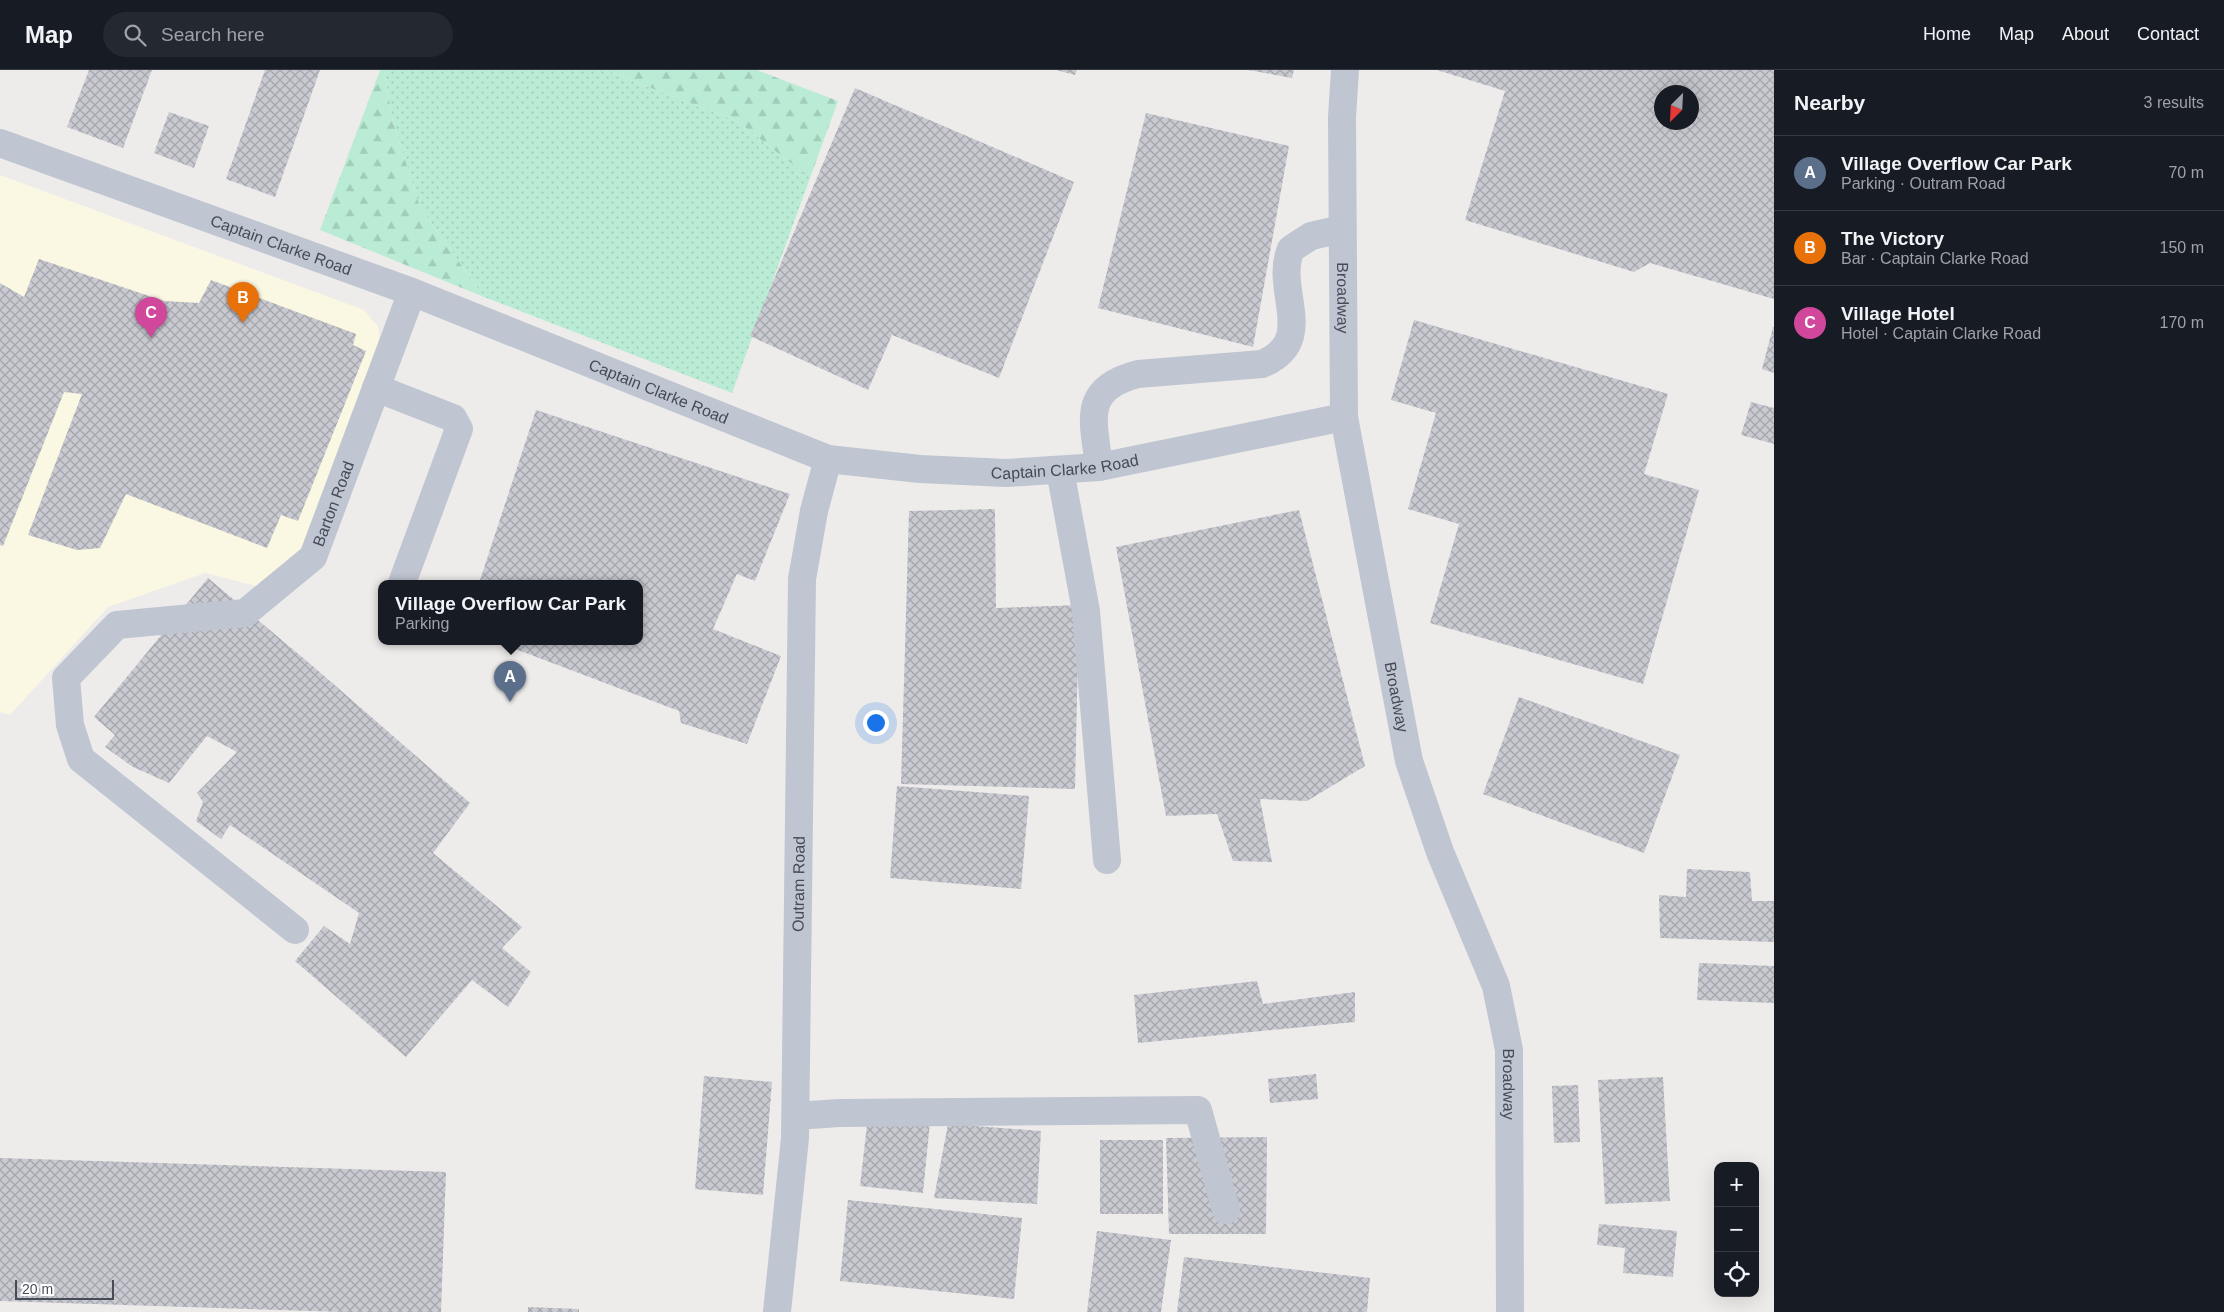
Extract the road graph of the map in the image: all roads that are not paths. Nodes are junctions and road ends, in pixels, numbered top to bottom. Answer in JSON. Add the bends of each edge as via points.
{"nodes":[{"id":1,"x":1345,"y":70,"type":"edge"},
{"id":2,"x":0,"y":143,"type":"edge"},
{"id":3,"x":1342,"y":229,"type":"junction"},
{"id":4,"x":412,"y":292,"type":"junction"},
{"id":5,"x":376,"y":388,"type":"junction"},
{"id":6,"x":1344,"y":417,"type":"junction"},
{"id":7,"x":828,"y":459,"type":"junction"},
{"id":8,"x":1099,"y":467,"type":"junction"},
{"id":9,"x":1060,"y":470,"type":"junction"},
{"id":10,"x":403,"y":580,"type":"edge"},
{"id":11,"x":1107,"y":860,"type":"dead end"},
{"id":12,"x":295,"y":930,"type":"dead end"},
{"id":13,"x":796,"y":1116,"type":"junction"},
{"id":14,"x":1226,"y":1210,"type":"dead end"},
{"id":15,"x":777,"y":1312,"type":"edge"},
{"id":16,"x":1510,"y":1312,"type":"edge"}],
"edges":[{"from":1,"to":3,"type":"street","name":"Broadway"},
{"from":2,"to":4,"type":"street","name":"Captain Clarke Road"},
{"from":3,"to":6,"type":"street","name":"Broadway"},
{"from":3,"to":8,"type":"street","via":[[1311,236],[1292,249],[1287,269],[1292,336],[1288,346],[1274,360],[1262,364],[1138,374],[1120,379],[1104,390],[1093,412]]},
{"from":4,"to":5,"type":"street","name":"Barton Road"},
{"from":4,"to":7,"type":"street","name":"Captain Clarke Road"},
{"from":5,"to":10,"type":"street","via":[[453,418],[458,429]]},
{"from":5,"to":12,"type":"street","name":"Barton Road","via":[[313,556],[245,613],[117,625],[66,678],[70,725],[81,759]]},
{"from":6,"to":8,"type":"street","name":"Captain Clarke Road"},
{"from":6,"to":16,"type":"street","name":"Broadway","via":[[1410,761],[1440,852],[1496,986],[1509,1050]]},
{"from":7,"to":9,"type":"street","name":"Captain Clarke Road","via":[[1006,474]]},
{"from":7,"to":13,"type":"street","name":"Outram Road","via":[[814,511],[802,579]]},
{"from":8,"to":9,"type":"street","name":"Captain Clarke Road"},
{"from":9,"to":11,"type":"street","via":[[1086,611]]},
{"from":13,"to":14,"type":"street","via":[[1198,1110]]},
{"from":13,"to":15,"type":"street","name":"Outram Road"}]}
